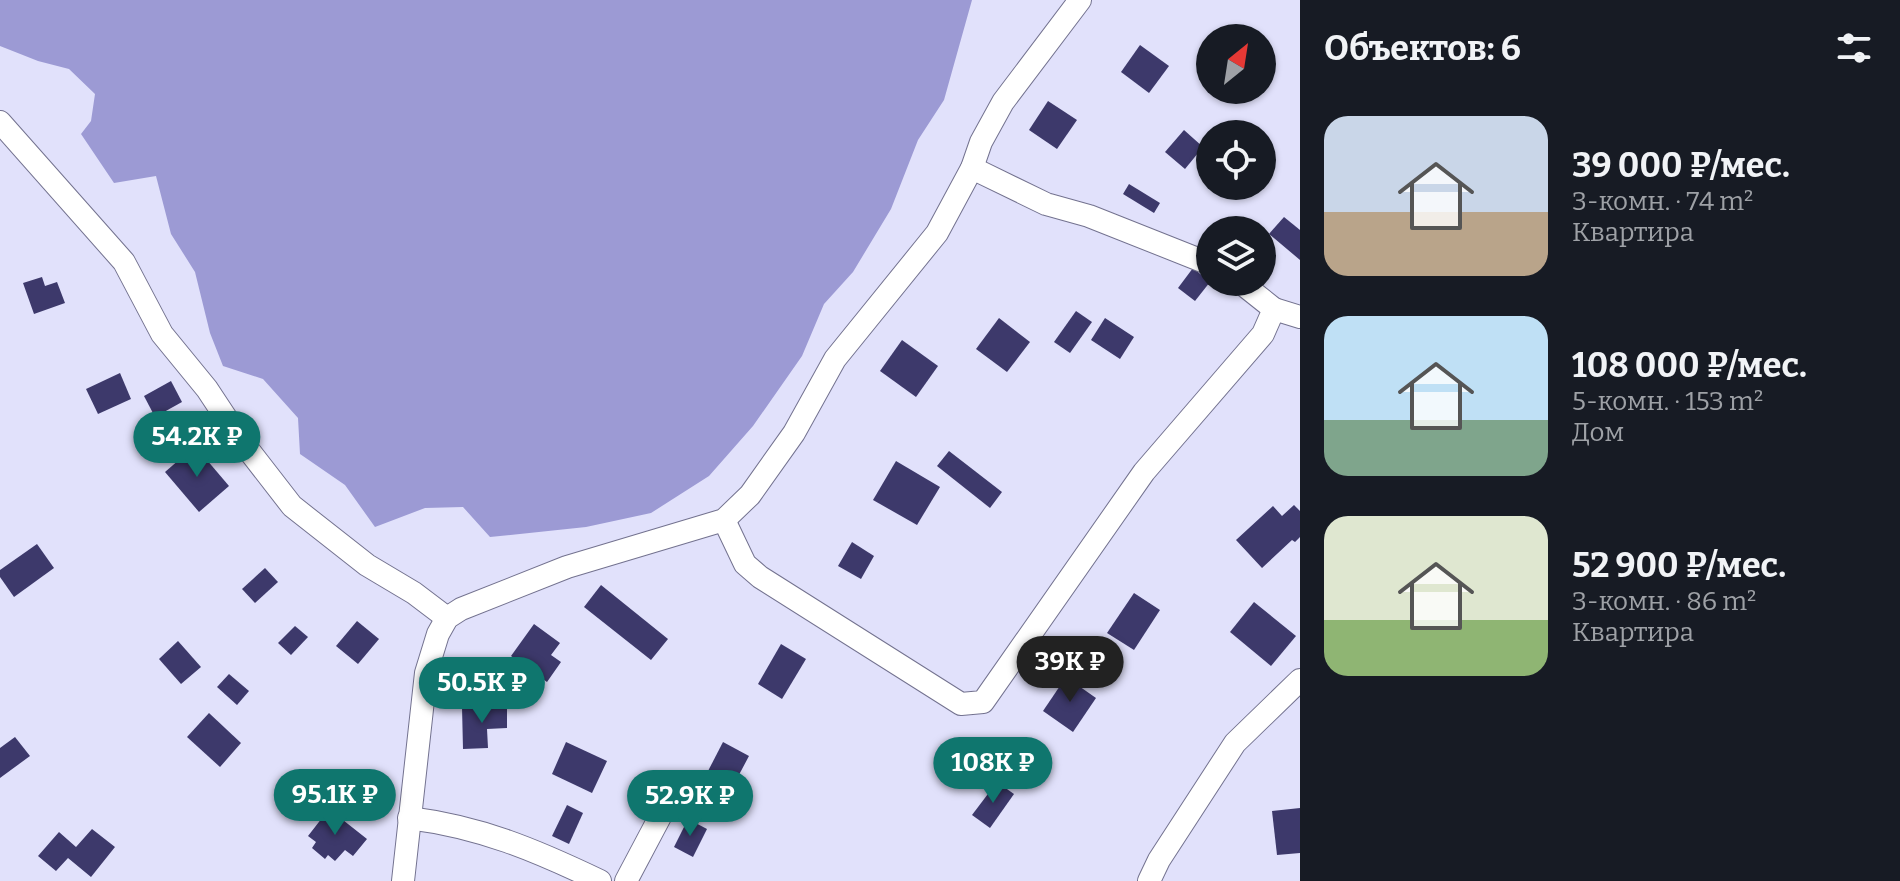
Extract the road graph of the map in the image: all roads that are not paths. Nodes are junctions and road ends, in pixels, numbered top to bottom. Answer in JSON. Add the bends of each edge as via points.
{"nodes":[{"id":1,"x":1080,"y":0,"type":"edge"},
{"id":2,"x":0,"y":122,"type":"edge"},
{"id":3,"x":972,"y":168,"type":"junction"},
{"id":4,"x":1196,"y":258,"type":"edge"},
{"id":5,"x":1258,"y":296,"type":"edge"},
{"id":6,"x":1274,"y":309,"type":"junction"},
{"id":7,"x":1300,"y":317,"type":"edge"},
{"id":8,"x":724,"y":520,"type":"junction"},
{"id":9,"x":447,"y":618,"type":"junction"},
{"id":10,"x":1300,"y":680,"type":"edge"},
{"id":11,"x":671,"y":796,"type":"dead end"},
{"id":12,"x":409,"y":818,"type":"junction"},
{"id":13,"x":403,"y":881,"type":"edge"},
{"id":14,"x":600,"y":881,"type":"edge"},
{"id":15,"x":626,"y":881,"type":"edge"},
{"id":16,"x":1149,"y":881,"type":"edge"}],
"edges":[{"from":1,"to":3,"type":"street","via":[[1003,102]]},
{"from":2,"to":9,"type":"street","via":[[124,262],[162,334],[292,506]]},
{"from":3,"to":4,"type":"street","via":[[1046,204]]},
{"from":3,"to":8,"type":"street","via":[[937,233],[835,359],[772,466]]},
{"from":5,"to":6,"type":"street"},
{"from":6,"to":7,"type":"street"},
{"from":6,"to":8,"type":"street","via":[[1263,334],[1144,472],[983,702],[961,704],[760,577],[745,564]]},
{"from":8,"to":9,"type":"street","via":[[567,567]]},
{"from":9,"to":12,"type":"street","via":[[426,673]]},
{"from":10,"to":16,"type":"street","via":[[1235,743]]},
{"from":11,"to":15,"type":"street"},
{"from":12,"to":13,"type":"street"},
{"from":12,"to":14,"type":"street","via":[[500,837]]}]}
